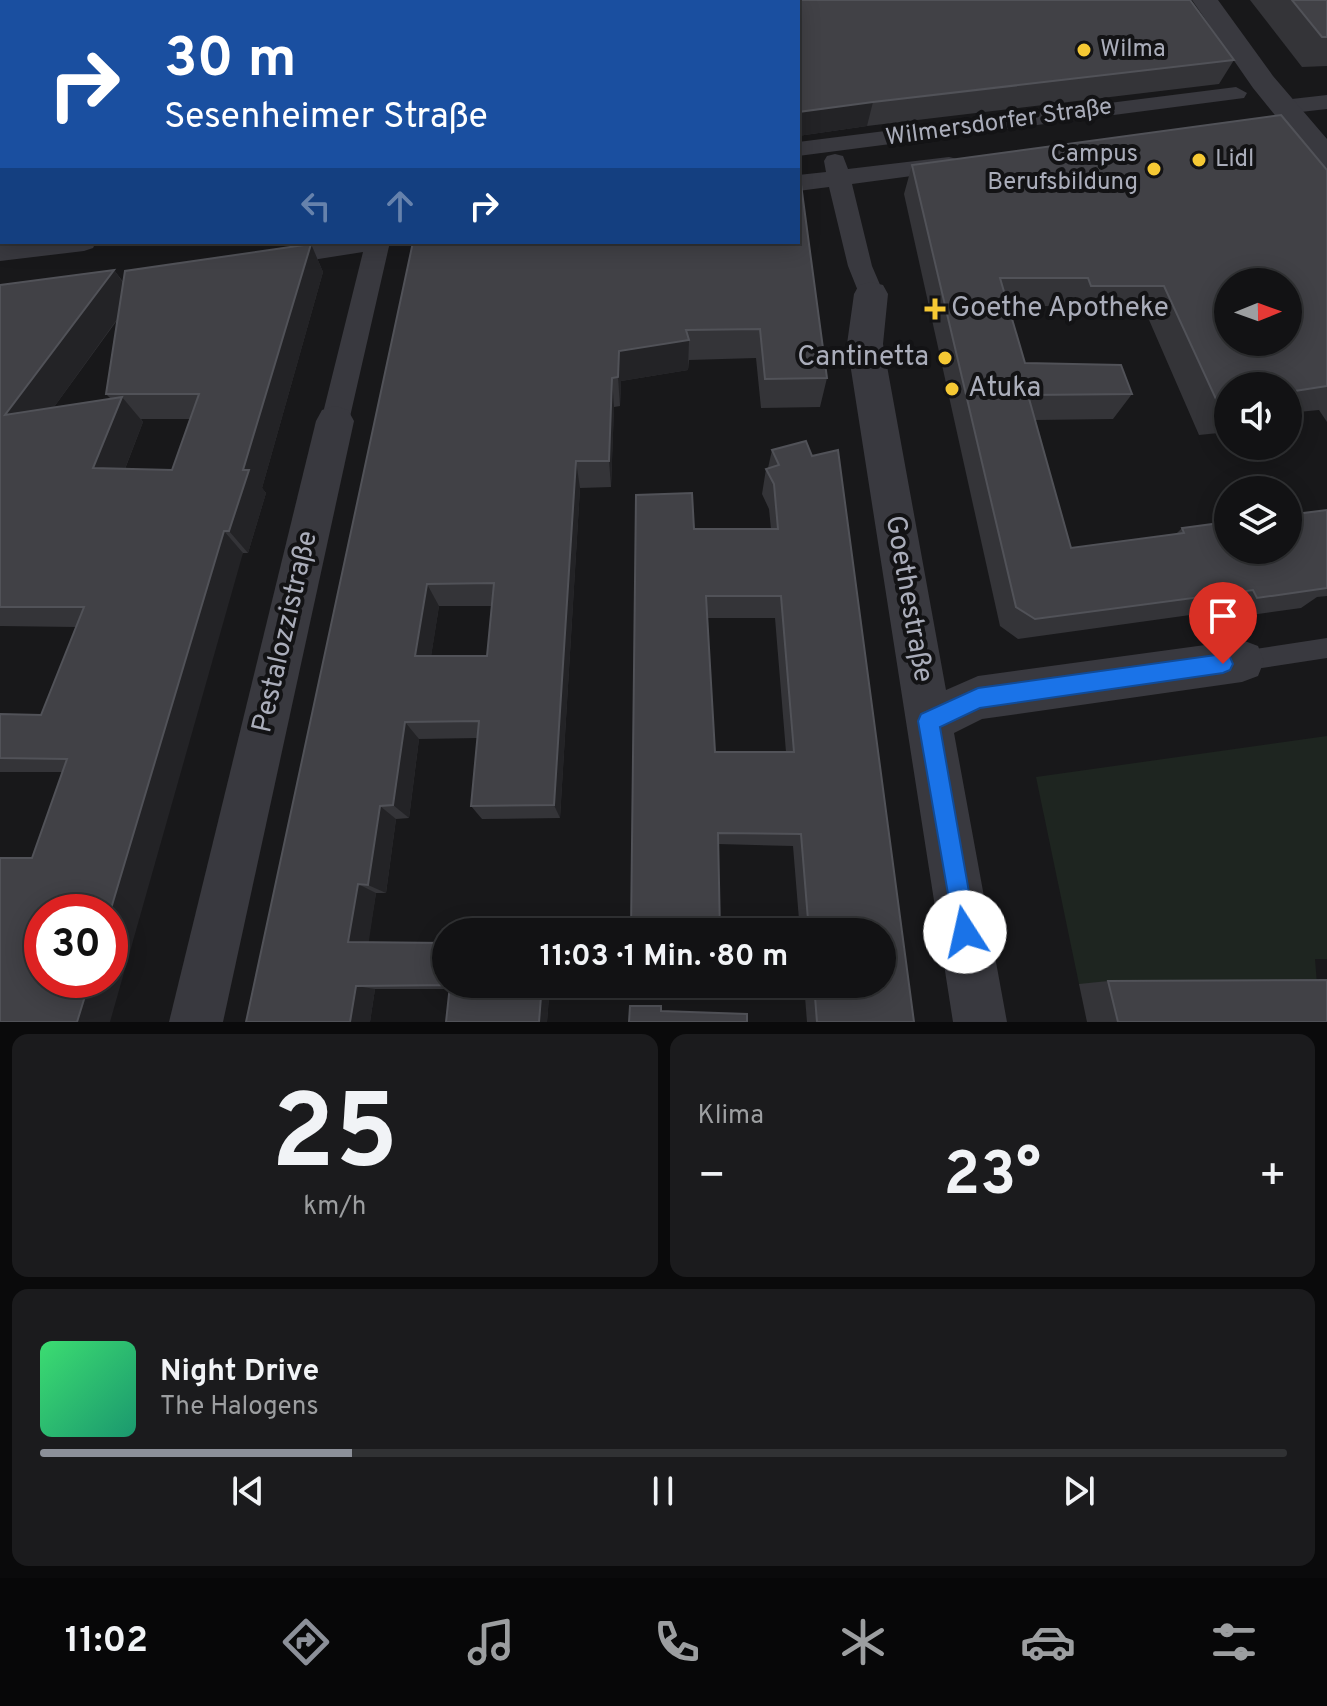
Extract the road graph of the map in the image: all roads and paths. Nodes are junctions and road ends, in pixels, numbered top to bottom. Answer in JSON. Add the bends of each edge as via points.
{"nodes":[{"id":1,"x":1205,"y":0,"type":"edge"},
{"id":2,"x":1236,"y":93,"type":"dead end"},
{"id":3,"x":1165,"y":96,"type":"junction"},
{"id":4,"x":1327,"y":102,"type":"edge"},
{"id":5,"x":1283,"y":107,"type":"junction"},
{"id":6,"x":1184,"y":123,"type":"dead end"},
{"id":7,"x":831,"y":145,"type":"junction"},
{"id":8,"x":800,"y":149,"type":"edge"},
{"id":9,"x":1327,"y":159,"type":"edge"},
{"id":10,"x":970,"y":162,"type":"edge"},
{"id":11,"x":838,"y":178,"type":"junction"},
{"id":12,"x":800,"y":183,"type":"edge"},
{"id":13,"x":67,"y":244,"type":"edge"},
{"id":14,"x":362,"y":244,"type":"edge"},
{"id":15,"x":376,"y":244,"type":"edge"},
{"id":16,"x":0,"y":252,"type":"edge"},
{"id":17,"x":244,"y":261,"type":"edge"},
{"id":18,"x":871,"y":294,"type":"joint"},
{"id":19,"x":335,"y":421,"type":"joint"},
{"id":20,"x":1327,"y":648,"type":"edge"},
{"id":21,"x":1242,"y":661,"type":"joint"},
{"id":22,"x":929,"y":721,"type":"junction"},
{"id":23,"x":196,"y":1022,"type":"edge"},
{"id":24,"x":980,"y":1022,"type":"edge"}],
"edges":[{"from":1,"to":5,"type":"street"},
{"from":2,"to":3,"type":"street","name":"Wilmersdorfer Straße"},
{"from":3,"to":6,"type":"street"},
{"from":3,"to":7,"type":"street","name":"Wilmersdorfer Straße"},
{"from":4,"to":5,"type":"street"},
{"from":5,"to":9,"type":"street"},
{"from":7,"to":8,"type":"street","name":"Wilmersdorfer Straße"},
{"from":7,"to":11,"type":"street"},
{"from":10,"to":11,"type":"street","name":"Wilmersdorfer Straße"},
{"from":11,"to":12,"type":"street","name":"Wilmersdorfer Straße"},
{"from":11,"to":18,"type":"street","name":"Goethestraße"},
{"from":13,"to":16,"type":"street"},
{"from":14,"to":17,"type":"street"},
{"from":15,"to":19,"type":"street","name":"Pestalozzistraße"},
{"from":18,"to":22,"type":"street","name":"Goethestraße","via":[[865,344]]},
{"from":19,"to":23,"type":"street","name":"Pestalozzistraße"},
{"from":20,"to":21,"type":"lane"},
{"from":21,"to":22,"type":"street","via":[[978,698]]},
{"from":22,"to":24,"type":"street","name":"Goethestraße"}]}
